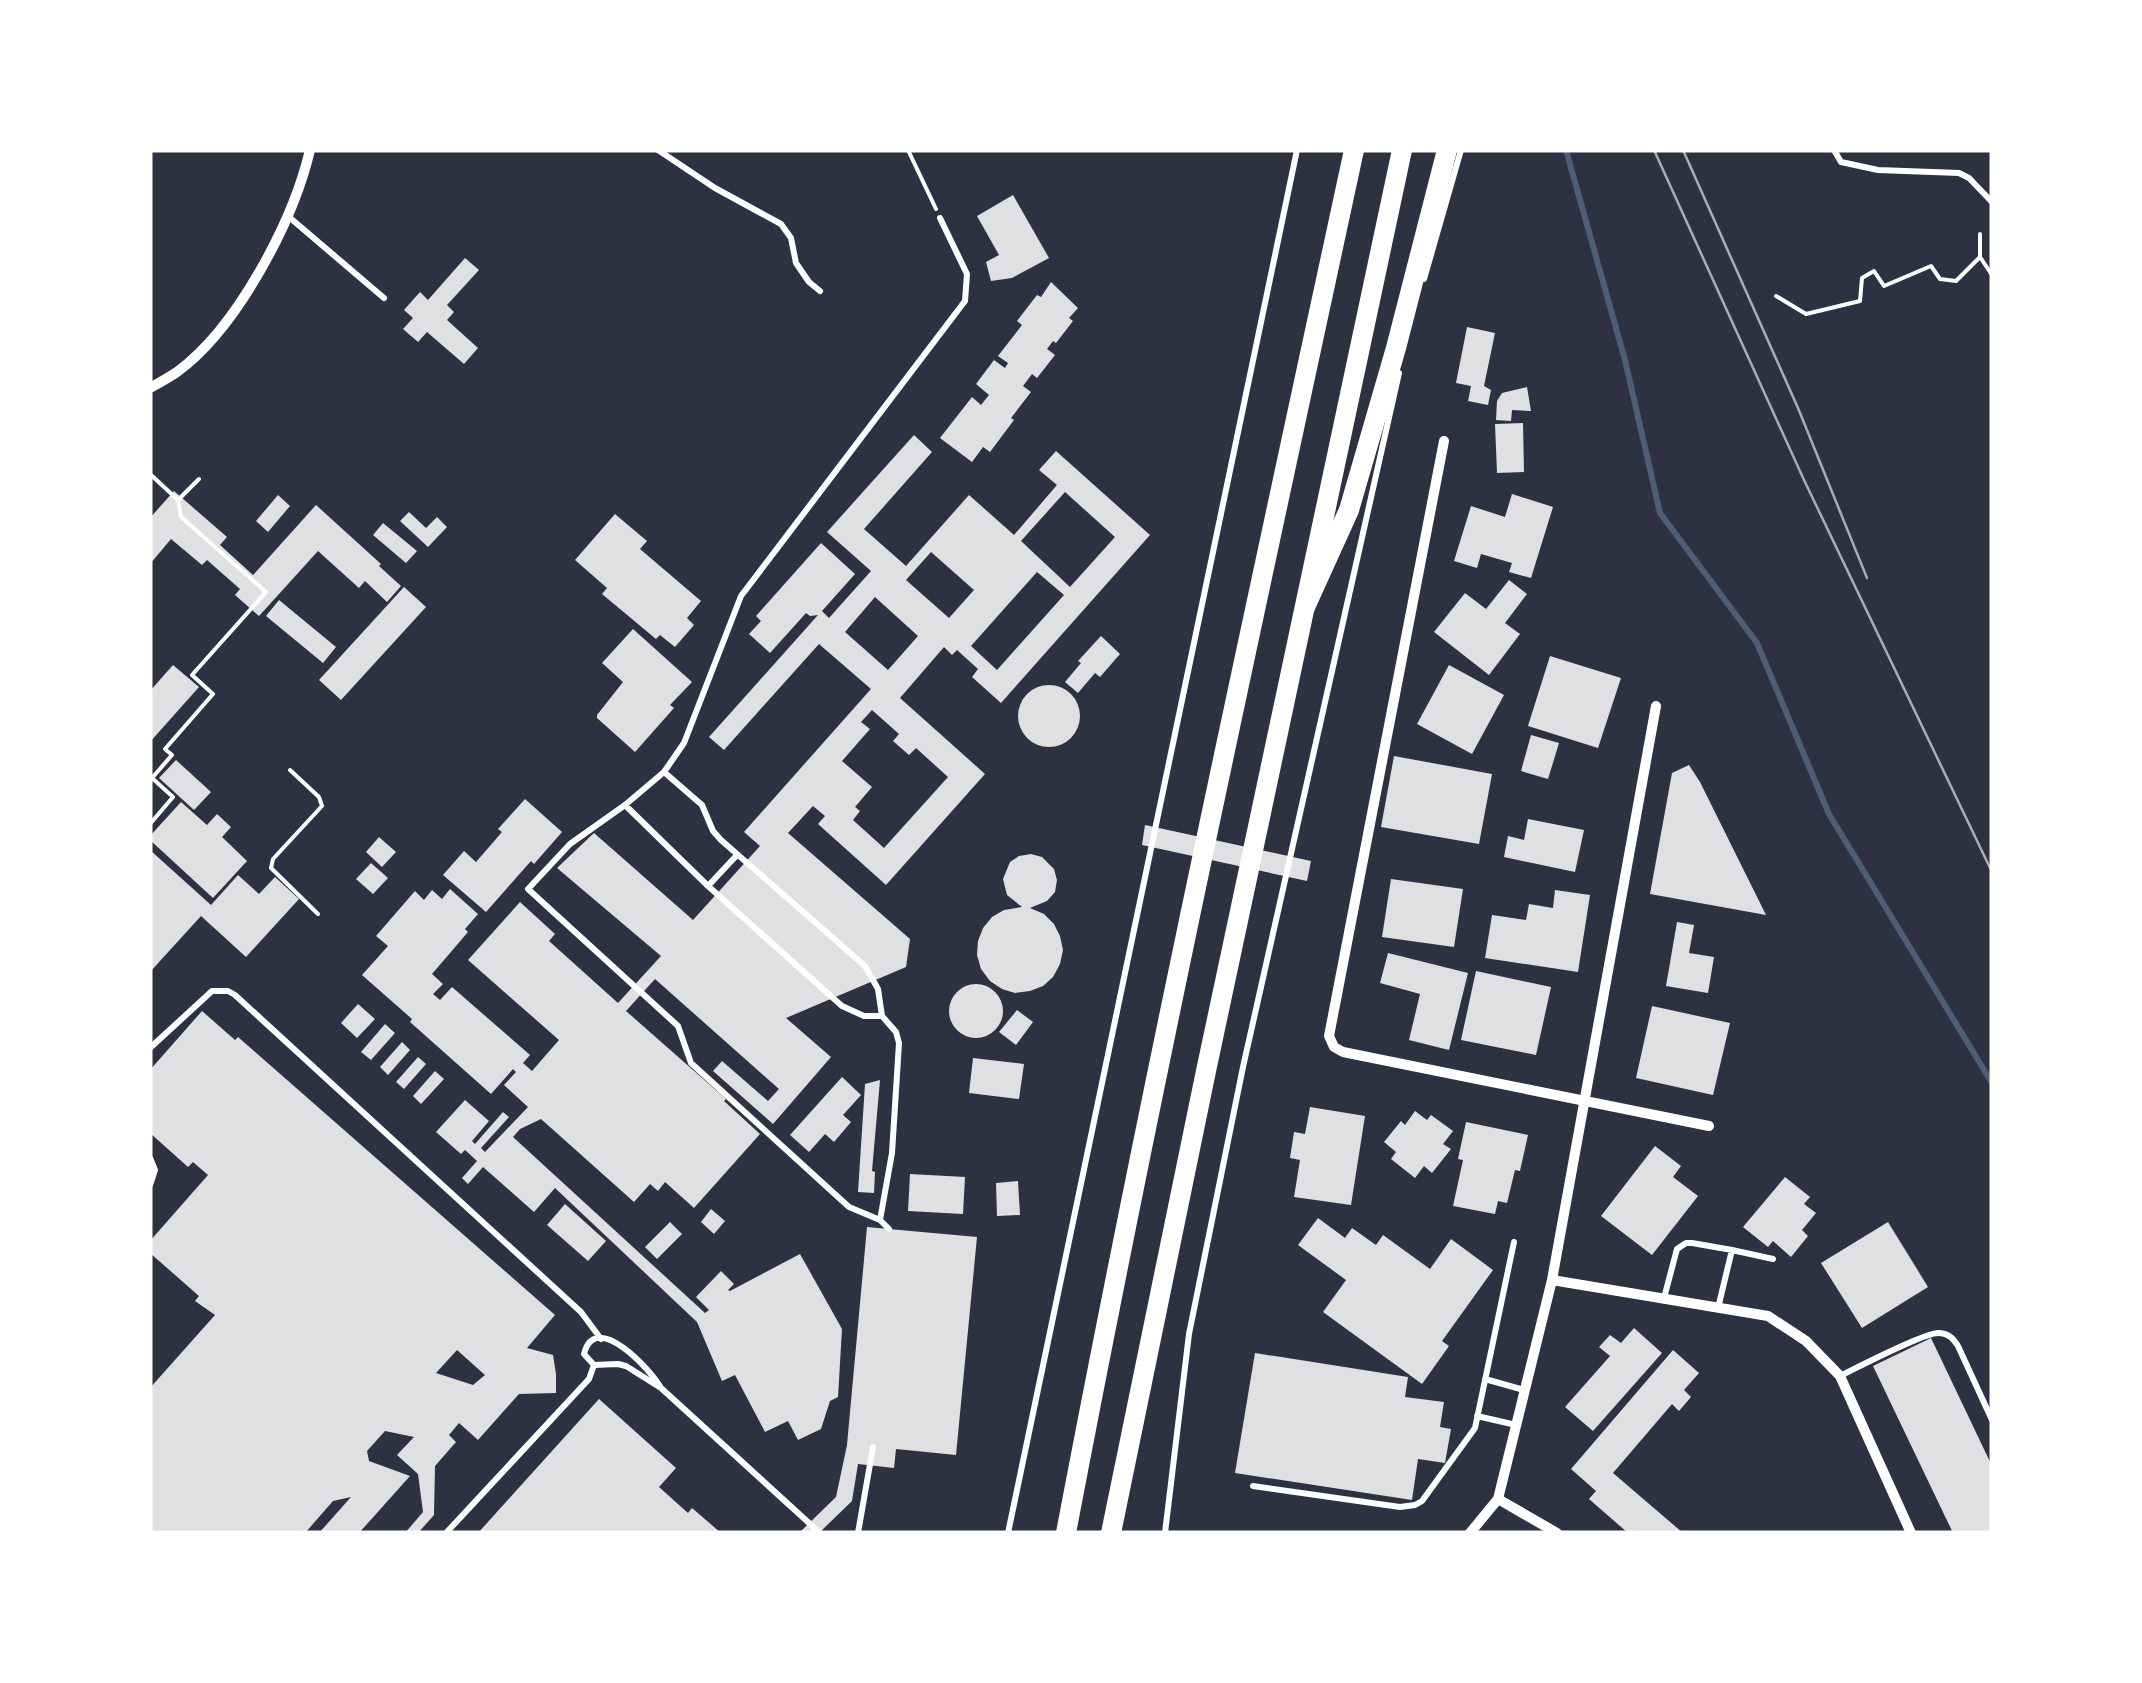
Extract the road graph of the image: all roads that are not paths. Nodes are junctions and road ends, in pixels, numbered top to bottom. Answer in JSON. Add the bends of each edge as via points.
{"nodes":[{"id":1,"x":310,"y":150,"type":"edge"},
{"id":2,"x":658,"y":150,"type":"edge"},
{"id":3,"x":1297,"y":150,"type":"edge"},
{"id":4,"x":1354,"y":150,"type":"edge"},
{"id":5,"x":1402,"y":150,"type":"edge"},
{"id":6,"x":1447,"y":150,"type":"edge"},
{"id":7,"x":1460,"y":150,"type":"edge"},
{"id":8,"x":1834,"y":150,"type":"edge"},
{"id":9,"x":1992,"y":202,"type":"edge"},
{"id":10,"x":289,"y":217,"type":"junction"},
{"id":11,"x":940,"y":218,"type":"road end"},
{"id":12,"x":1423,"y":283,"type":"dead end"},
{"id":13,"x":820,"y":290,"type":"dead end"},
{"id":14,"x":384,"y":298,"type":"dead end"},
{"id":15,"x":1418,"y":302,"type":"dead end"},
{"id":16,"x":150,"y":388,"type":"edge"},
{"id":17,"x":1444,"y":441,"type":"dead end"},
{"id":18,"x":1349,"y":510,"type":"junction"},
{"id":19,"x":1361,"y":536,"type":"junction"},
{"id":20,"x":1305,"y":607,"type":"junction"},
{"id":21,"x":1656,"y":706,"type":"dead end"},
{"id":22,"x":664,"y":772,"type":"junction"},
{"id":23,"x":625,"y":805,"type":"junction"},
{"id":24,"x":737,"y":855,"type":"junction"},
{"id":25,"x":708,"y":886,"type":"junction"},
{"id":26,"x":882,"y":1016,"type":"junction"},
{"id":27,"x":150,"y":1048,"type":"edge"},
{"id":28,"x":1583,"y":1101,"type":"junction"},
{"id":29,"x":1710,"y":1126,"type":"dead end"},
{"id":30,"x":150,"y":1158,"type":"edge"},
{"id":31,"x":150,"y":1186,"type":"edge"},
{"id":32,"x":880,"y":1220,"type":"junction"},
{"id":33,"x":890,"y":1230,"type":"dead end"},
{"id":34,"x":1514,"y":1242,"type":"dead end"},
{"id":35,"x":1732,"y":1250,"type":"junction"},
{"id":36,"x":1773,"y":1259,"type":"dead end"},
{"id":37,"x":1552,"y":1280,"type":"junction"},
{"id":38,"x":1664,"y":1299,"type":"junction"},
{"id":39,"x":1718,"y":1308,"type":"junction"},
{"id":40,"x":602,"y":1339,"type":"junction"},
{"id":41,"x":594,"y":1365,"type":"junction"},
{"id":42,"x":1840,"y":1376,"type":"junction"},
{"id":43,"x":1485,"y":1379,"type":"junction"},
{"id":44,"x":660,"y":1388,"type":"junction"},
{"id":45,"x":1524,"y":1390,"type":"junction"},
{"id":46,"x":1478,"y":1416,"type":"junction"},
{"id":47,"x":1992,"y":1420,"type":"edge"},
{"id":48,"x":1516,"y":1426,"type":"junction"},
{"id":49,"x":872,"y":1447,"type":"dead end"},
{"id":50,"x":1254,"y":1486,"type":"dead end"},
{"id":51,"x":1498,"y":1499,"type":"junction"},
{"id":52,"x":1114,"y":1529,"type":"edge"},
{"id":53,"x":446,"y":1533,"type":"edge"},
{"id":54,"x":820,"y":1533,"type":"edge"},
{"id":55,"x":858,"y":1533,"type":"edge"},
{"id":56,"x":1008,"y":1533,"type":"edge"},
{"id":57,"x":1066,"y":1533,"type":"edge"},
{"id":58,"x":1165,"y":1533,"type":"edge"},
{"id":59,"x":1470,"y":1533,"type":"edge"},
{"id":60,"x":1558,"y":1533,"type":"edge"},
{"id":61,"x":1911,"y":1533,"type":"edge"}],
"edges":[{"from":1,"to":10,"type":"street"},
{"from":2,"to":13,"type":"lane","via":[[781,224],[796,263]]},
{"from":3,"to":56,"type":"lane"},
{"from":4,"to":57,"type":"highway"},
{"from":5,"to":20,"type":"highway"},
{"from":6,"to":18,"type":"highway"},
{"from":7,"to":12,"type":"lane"},
{"from":8,"to":9,"type":"lane","via":[[1841,162],[1878,170],[1958,174]]},
{"from":10,"to":14,"type":"lane"},
{"from":10,"to":16,"type":"street","via":[[214,337]]},
{"from":11,"to":22,"type":"lane","via":[[967,274],[965,301],[741,596],[684,743]]},
{"from":15,"to":19,"type":"lane"},
{"from":17,"to":28,"type":"street","via":[[1329,1036],[1343,1052]]},
{"from":18,"to":19,"type":"lane"},
{"from":18,"to":20,"type":"highway"},
{"from":19,"to":58,"type":"lane","via":[[1189,1334]]},
{"from":20,"to":52,"type":"highway"},
{"from":21,"to":28,"type":"street"},
{"from":22,"to":23,"type":"lane"},
{"from":22,"to":24,"type":"lane","via":[[702,805],[713,831]]},
{"from":23,"to":25,"type":"lane"},
{"from":23,"to":32,"type":"lane","via":[[570,844],[528,889],[678,1026],[692,1063],[849,1207]]},
{"from":24,"to":25,"type":"lane"},
{"from":24,"to":26,"type":"lane","via":[[865,966]]},
{"from":25,"to":26,"type":"lane","via":[[842,1006]]},
{"from":26,"to":32,"type":"lane","via":[[899,1043]]},
{"from":27,"to":40,"type":"lane","via":[[212,991],[228,990],[581,1312]]},
{"from":28,"to":29,"type":"street"},
{"from":28,"to":37,"type":"street"},
{"from":30,"to":31,"type":"lane"},
{"from":32,"to":33,"type":"lane"},
{"from":34,"to":43,"type":"lane"},
{"from":35,"to":36,"type":"lane"},
{"from":35,"to":38,"type":"lane","via":[[1681,1245]]},
{"from":35,"to":39,"type":"lane"},
{"from":37,"to":38,"type":"street"},
{"from":37,"to":45,"type":"street"},
{"from":38,"to":39,"type":"street"},
{"from":39,"to":42,"type":"street","via":[[1768,1316],[1806,1341]]},
{"from":40,"to":41,"type":"lane","via":[[584,1348]]},
{"from":40,"to":44,"type":"lane","via":[[624,1347]]},
{"from":41,"to":44,"type":"lane","via":[[626,1366]]},
{"from":41,"to":53,"type":"lane","via":[[589,1379]]},
{"from":42,"to":47,"type":"lane","via":[[1929,1335],[1946,1334]]},
{"from":42,"to":61,"type":"street"},
{"from":43,"to":45,"type":"lane"},
{"from":43,"to":46,"type":"lane"},
{"from":44,"to":54,"type":"lane"},
{"from":45,"to":48,"type":"street"},
{"from":46,"to":48,"type":"lane"},
{"from":46,"to":50,"type":"lane","via":[[1471,1436],[1415,1505]]},
{"from":48,"to":51,"type":"street"},
{"from":49,"to":55,"type":"lane"},
{"from":51,"to":59,"type":"street"},
{"from":51,"to":60,"type":"street"}]}
